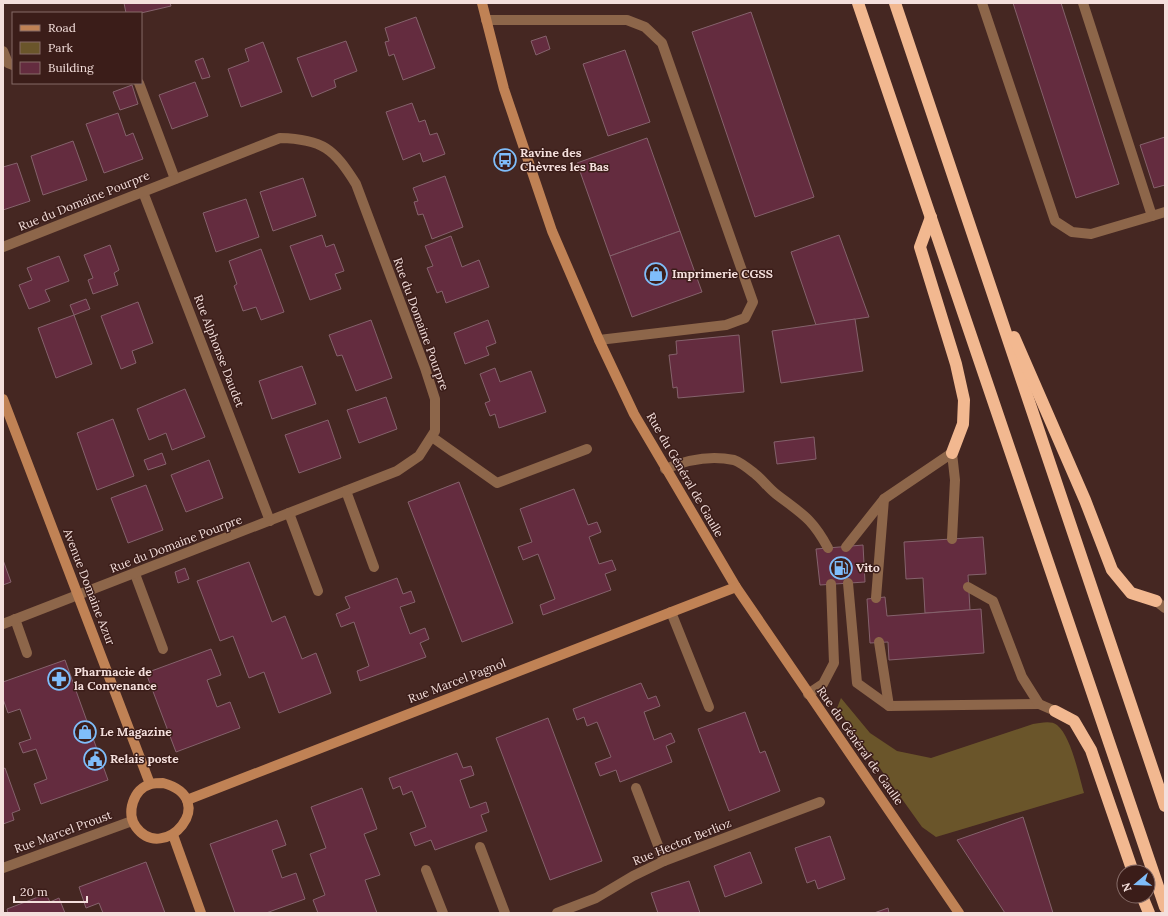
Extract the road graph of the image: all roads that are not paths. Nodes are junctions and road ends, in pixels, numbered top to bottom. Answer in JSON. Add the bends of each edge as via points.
{"nodes":[{"id":1,"x":482,"y":3,"type":"edge"},
{"id":2,"x":858,"y":3,"type":"edge"},
{"id":3,"x":894,"y":3,"type":"edge"},
{"id":4,"x":982,"y":3,"type":"edge"},
{"id":5,"x":1083,"y":3,"type":"edge"},
{"id":6,"x":486,"y":20,"type":"junction"},
{"id":7,"x":3,"y":51,"type":"edge"},
{"id":8,"x":12,"y":65,"type":"edge"},
{"id":9,"x":139,"y":84,"type":"edge"},
{"id":10,"x":175,"y":179,"type":"junction"},
{"id":11,"x":143,"y":192,"type":"junction"},
{"id":12,"x":1165,"y":212,"type":"edge"},
{"id":13,"x":1152,"y":216,"type":"junction"},
{"id":14,"x":931,"y":217,"type":"junction"},
{"id":15,"x":3,"y":247,"type":"edge"},
{"id":16,"x":980,"y":259,"type":"junction"},
{"id":17,"x":599,"y":340,"type":"junction"},
{"id":18,"x":3,"y":399,"type":"edge"},
{"id":19,"x":432,"y":437,"type":"junction"},
{"id":20,"x":587,"y":449,"type":"dead end"},
{"id":21,"x":952,"y":453,"type":"junction"},
{"id":22,"x":665,"y":469,"type":"junction"},
{"id":23,"x":346,"y":491,"type":"junction"},
{"id":24,"x":884,"y":499,"type":"junction"},
{"id":25,"x":289,"y":513,"type":"junction"},
{"id":26,"x":270,"y":520,"type":"junction"},
{"id":27,"x":952,"y":539,"type":"dead end"},
{"id":28,"x":846,"y":546,"type":"dead end"},
{"id":29,"x":828,"y":548,"type":"dead end"},
{"id":30,"x":374,"y":567,"type":"dead end"},
{"id":31,"x":135,"y":574,"type":"junction"},
{"id":32,"x":848,"y":583,"type":"dead end"},
{"id":33,"x":831,"y":584,"type":"dead end"},
{"id":34,"x":736,"y":587,"type":"junction"},
{"id":35,"x":968,"y":587,"type":"dead end"},
{"id":36,"x":318,"y":591,"type":"dead end"},
{"id":37,"x":78,"y":596,"type":"junction"},
{"id":38,"x":876,"y":598,"type":"dead end"},
{"id":39,"x":1162,"y":603,"type":"edge"},
{"id":40,"x":671,"y":612,"type":"junction"},
{"id":41,"x":15,"y":619,"type":"junction"},
{"id":42,"x":3,"y":624,"type":"edge"},
{"id":43,"x":879,"y":642,"type":"dead end"},
{"id":44,"x":163,"y":649,"type":"dead end"},
{"id":45,"x":26,"y":653,"type":"dead end"},
{"id":46,"x":808,"y":694,"type":"junction"},
{"id":47,"x":1039,"y":704,"type":"junction"},
{"id":48,"x":889,"y":706,"type":"junction"},
{"id":49,"x":709,"y":707,"type":"dead end"},
{"id":50,"x":1055,"y":711,"type":"joint"},
{"id":51,"x":150,"y":784,"type":"junction"},
{"id":52,"x":636,"y":788,"type":"dead end"},
{"id":53,"x":187,"y":800,"type":"junction"},
{"id":54,"x":820,"y":802,"type":"dead end"},
{"id":55,"x":1165,"y":806,"type":"edge"},
{"id":56,"x":132,"y":821,"type":"junction"},
{"id":57,"x":173,"y":835,"type":"junction"},
{"id":58,"x":480,"y":847,"type":"dead end"},
{"id":59,"x":664,"y":861,"type":"junction"},
{"id":60,"x":1130,"y":864,"type":"edge"},
{"id":61,"x":3,"y":868,"type":"edge"},
{"id":62,"x":426,"y":870,"type":"dead end"},
{"id":63,"x":1165,"y":907,"type":"edge"},
{"id":64,"x":201,"y":913,"type":"edge"},
{"id":65,"x":442,"y":913,"type":"edge"},
{"id":66,"x":505,"y":913,"type":"edge"},
{"id":67,"x":557,"y":913,"type":"edge"},
{"id":68,"x":959,"y":913,"type":"edge"}],
"edges":[{"from":1,"to":6,"type":"street","name":"Rue du Général de Gaulle"},
{"from":2,"to":14,"type":"highway"},
{"from":3,"to":16,"type":"highway"},
{"from":4,"to":13,"type":"street","via":[[1055,221],[1072,232],[1091,234]]},
{"from":5,"to":13,"type":"street"},
{"from":6,"to":17,"type":"street","name":"Rue du Général de Gaulle","via":[[504,89],[552,231]]},
{"from":6,"to":17,"type":"street","via":[[626,20],[645,27],[662,43],[753,302],[745,318],[726,325]]},
{"from":7,"to":8,"type":"street","via":[[8,63]]},
{"from":9,"to":10,"type":"street"},
{"from":10,"to":11,"type":"street","name":"Rue du Domaine Pourpre"},
{"from":10,"to":19,"type":"street","name":"Rue du Domaine Pourpre","via":[[280,138],[302,139],[323,146],[341,161],[356,184],[425,368],[435,399],[435,431]]},
{"from":11,"to":15,"type":"street","name":"Rue du Domaine Pourpre"},
{"from":11,"to":26,"type":"street","name":"Rue Alphonse Daudet"},
{"from":12,"to":13,"type":"street"},
{"from":14,"to":21,"type":"highway","via":[[920,247],[956,364],[964,400],[963,424]]},
{"from":14,"to":63,"type":"highway"},
{"from":16,"to":39,"type":"highway","via":[[1085,500],[1112,570],[1131,593]]},
{"from":16,"to":55,"type":"highway"},
{"from":17,"to":22,"type":"street","name":"Rue du Général de Gaulle","via":[[634,414]]},
{"from":18,"to":37,"type":"street","name":"Avenue Domaine Azur"},
{"from":19,"to":20,"type":"street","via":[[497,483]]},
{"from":19,"to":23,"type":"street","name":"Rue du Domaine Pourpre","via":[[419,456],[397,471]]},
{"from":21,"to":24,"type":"street"},
{"from":21,"to":27,"type":"street","via":[[955,480]]},
{"from":22,"to":29,"type":"street","via":[[680,462],[700,459],[734,460],[755,473],[775,493],[801,511],[817,529]]},
{"from":22,"to":34,"type":"street","name":"Rue du Général de Gaulle"},
{"from":23,"to":25,"type":"street","name":"Rue du Domaine Pourpre"},
{"from":23,"to":30,"type":"street"},
{"from":24,"to":28,"type":"street"},
{"from":24,"to":38,"type":"street"},
{"from":25,"to":26,"type":"street","name":"Rue du Domaine Pourpre"},
{"from":25,"to":36,"type":"street"},
{"from":26,"to":31,"type":"street","name":"Rue du Domaine Pourpre"},
{"from":31,"to":37,"type":"street","name":"Rue du Domaine Pourpre"},
{"from":31,"to":44,"type":"street"},
{"from":32,"to":48,"type":"street","via":[[857,683]]},
{"from":33,"to":46,"type":"street","via":[[834,662],[823,684]]},
{"from":34,"to":40,"type":"street","name":"Rue Marcel Pagnol"},
{"from":34,"to":46,"type":"street","name":"Rue du Général de Gaulle"},
{"from":35,"to":47,"type":"street","via":[[993,601],[1022,678]]},
{"from":37,"to":41,"type":"street","name":"Rue du Domaine Pourpre"},
{"from":37,"to":51,"type":"street","name":"Avenue Domaine Azur"},
{"from":40,"to":49,"type":"street"},
{"from":40,"to":53,"type":"street","name":"Rue Marcel Pagnol"},
{"from":41,"to":42,"type":"street","name":"Rue du Domaine Pourpre"},
{"from":41,"to":45,"type":"street"},
{"from":43,"to":48,"type":"street"},
{"from":46,"to":68,"type":"street","name":"Rue du Général de Gaulle"},
{"from":47,"to":48,"type":"street"},
{"from":47,"to":50,"type":"street"},
{"from":50,"to":60,"type":"highway","via":[[1074,721],[1090,750]]},
{"from":51,"to":53,"type":"street","via":[[163,783],[173,786]]},
{"from":51,"to":56,"type":"street","via":[[134,798],[131,809]]},
{"from":52,"to":59,"type":"street"},
{"from":53,"to":57,"type":"street","via":[[187,820]]},
{"from":54,"to":59,"type":"street","name":"Rue Hector Berlioz"},
{"from":56,"to":57,"type":"street","via":[[149,837]]},
{"from":56,"to":61,"type":"street","name":"Rue Marcel Proust"},
{"from":57,"to":64,"type":"street"},
{"from":58,"to":66,"type":"street"},
{"from":59,"to":67,"type":"street","name":"Rue Hector Berlioz","via":[[596,898]]},
{"from":62,"to":65,"type":"street"}]}
